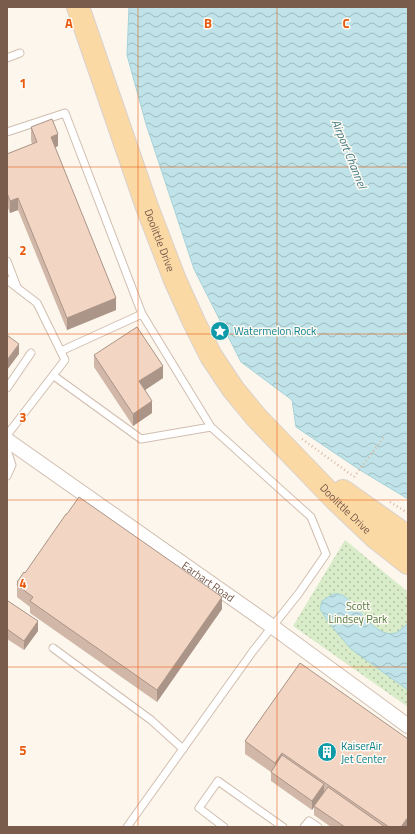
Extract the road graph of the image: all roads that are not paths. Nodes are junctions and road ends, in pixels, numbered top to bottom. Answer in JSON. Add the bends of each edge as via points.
{"nodes":[{"id":1,"x":78,"y":7,"type":"edge"},
{"id":2,"x":20,"y":53,"type":"dead end"},
{"id":3,"x":7,"y":58,"type":"edge"},
{"id":4,"x":7,"y":132,"type":"edge"},
{"id":5,"x":7,"y":261,"type":"edge"},
{"id":6,"x":7,"y":280,"type":"edge"},
{"id":7,"x":17,"y":288,"type":"junction"},
{"id":8,"x":142,"y":314,"type":"junction"},
{"id":9,"x":60,"y":351,"type":"junction"},
{"id":10,"x":31,"y":353,"type":"dead end"},
{"id":11,"x":54,"y":376,"type":"junction"},
{"id":12,"x":7,"y":388,"type":"edge"},
{"id":13,"x":210,"y":427,"type":"junction"},
{"id":14,"x":7,"y":435,"type":"edge"},
{"id":15,"x":7,"y":440,"type":"edge"},
{"id":16,"x":292,"y":442,"type":"junction"},
{"id":17,"x":7,"y":450,"type":"edge"},
{"id":18,"x":7,"y":476,"type":"edge"},
{"id":19,"x":408,"y":537,"type":"edge"},
{"id":20,"x":408,"y":563,"type":"edge"},
{"id":21,"x":272,"y":627,"type":"junction"},
{"id":22,"x":53,"y":648,"type":"dead end"},
{"id":23,"x":408,"y":726,"type":"edge"},
{"id":24,"x":183,"y":748,"type":"junction"},
{"id":25,"x":127,"y":827,"type":"edge"},
{"id":26,"x":224,"y":827,"type":"edge"},
{"id":27,"x":283,"y":827,"type":"edge"},
{"id":28,"x":304,"y":827,"type":"edge"},
{"id":29,"x":318,"y":827,"type":"edge"}],
"edges":[{"from":1,"to":16,"type":"main road","name":"Doolittle Drive","via":[[147,207],[194,322],[211,356],[233,389],[256,417]]},
{"from":2,"to":3,"type":"lane"},
{"from":4,"to":8,"type":"lane","via":[[65,112]]},
{"from":5,"to":7,"type":"lane"},
{"from":6,"to":7,"type":"lane"},
{"from":7,"to":9,"type":"lane","via":[[37,303]]},
{"from":8,"to":9,"type":"lane"},
{"from":8,"to":13,"type":"lane"},
{"from":9,"to":11,"type":"lane","via":[[65,360]]},
{"from":10,"to":12,"type":"lane"},
{"from":11,"to":13,"type":"lane","via":[[141,439]]},
{"from":11,"to":14,"type":"lane"},
{"from":13,"to":21,"type":"lane","via":[[311,517],[326,554]]},
{"from":15,"to":21,"type":"street","name":"Earhart Road"},
{"from":16,"to":19,"type":"main road","name":"Doolittle Drive"},
{"from":16,"to":20,"type":"main road","name":"Doolittle Drive","via":[[336,500],[375,537]]},
{"from":17,"to":18,"type":"lane","via":[[12,464]]},
{"from":21,"to":23,"type":"street","name":"Earhart Road"},
{"from":21,"to":24,"type":"lane"},
{"from":22,"to":24,"type":"lane","via":[[151,720]]},
{"from":24,"to":25,"type":"lane"},
{"from":26,"to":27,"type":"lane","via":[[199,808],[218,781]]},
{"from":28,"to":29,"type":"lane","via":[[309,821]]}]}
